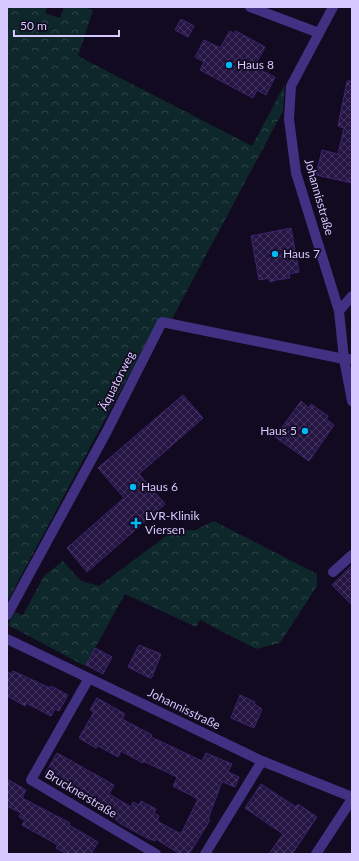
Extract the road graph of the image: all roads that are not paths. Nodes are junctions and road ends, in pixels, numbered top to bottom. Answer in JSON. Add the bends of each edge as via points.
{"nodes":[{"id":1,"x":250,"y":7,"type":"edge"},
{"id":2,"x":333,"y":7,"type":"edge"},
{"id":3,"x":319,"y":33,"type":"junction"},
{"id":4,"x":352,"y":296,"type":"edge"},
{"id":5,"x":339,"y":311,"type":"junction"},
{"id":6,"x":348,"y":359,"type":"edge"},
{"id":7,"x":352,"y":401,"type":"edge"},
{"id":8,"x":352,"y":555,"type":"edge"},
{"id":9,"x":333,"y":572,"type":"dead end"},
{"id":10,"x":7,"y":615,"type":"edge"},
{"id":11,"x":7,"y":639,"type":"edge"},
{"id":12,"x":89,"y":678,"type":"junction"},
{"id":13,"x":262,"y":761,"type":"junction"},
{"id":14,"x":352,"y":798,"type":"edge"},
{"id":15,"x":156,"y":854,"type":"edge"},
{"id":16,"x":205,"y":854,"type":"edge"},
{"id":17,"x":316,"y":854,"type":"edge"}],
"edges":[{"from":1,"to":3,"type":"street"},
{"from":2,"to":3,"type":"street","name":"Johannisstraße"},
{"from":3,"to":5,"type":"street","name":"Johannisstraße","via":[[291,86],[289,119],[296,173]]},
{"from":4,"to":5,"type":"street"},
{"from":5,"to":6,"type":"street","name":"Johannisstraße"},
{"from":6,"to":7,"type":"street","name":"Johannisstraße"},
{"from":6,"to":10,"type":"street","name":"Äquatorweg","via":[[162,322],[107,431]]},
{"from":8,"to":9,"type":"street"},
{"from":11,"to":12,"type":"street","name":"Johannisstraße"},
{"from":12,"to":13,"type":"street","name":"Johannisstraße"},
{"from":12,"to":15,"type":"street","name":"Brucknerstraße","via":[[31,780]]},
{"from":13,"to":14,"type":"street","name":"Johannisstraße"},
{"from":13,"to":16,"type":"street"},
{"from":14,"to":17,"type":"street"}]}
